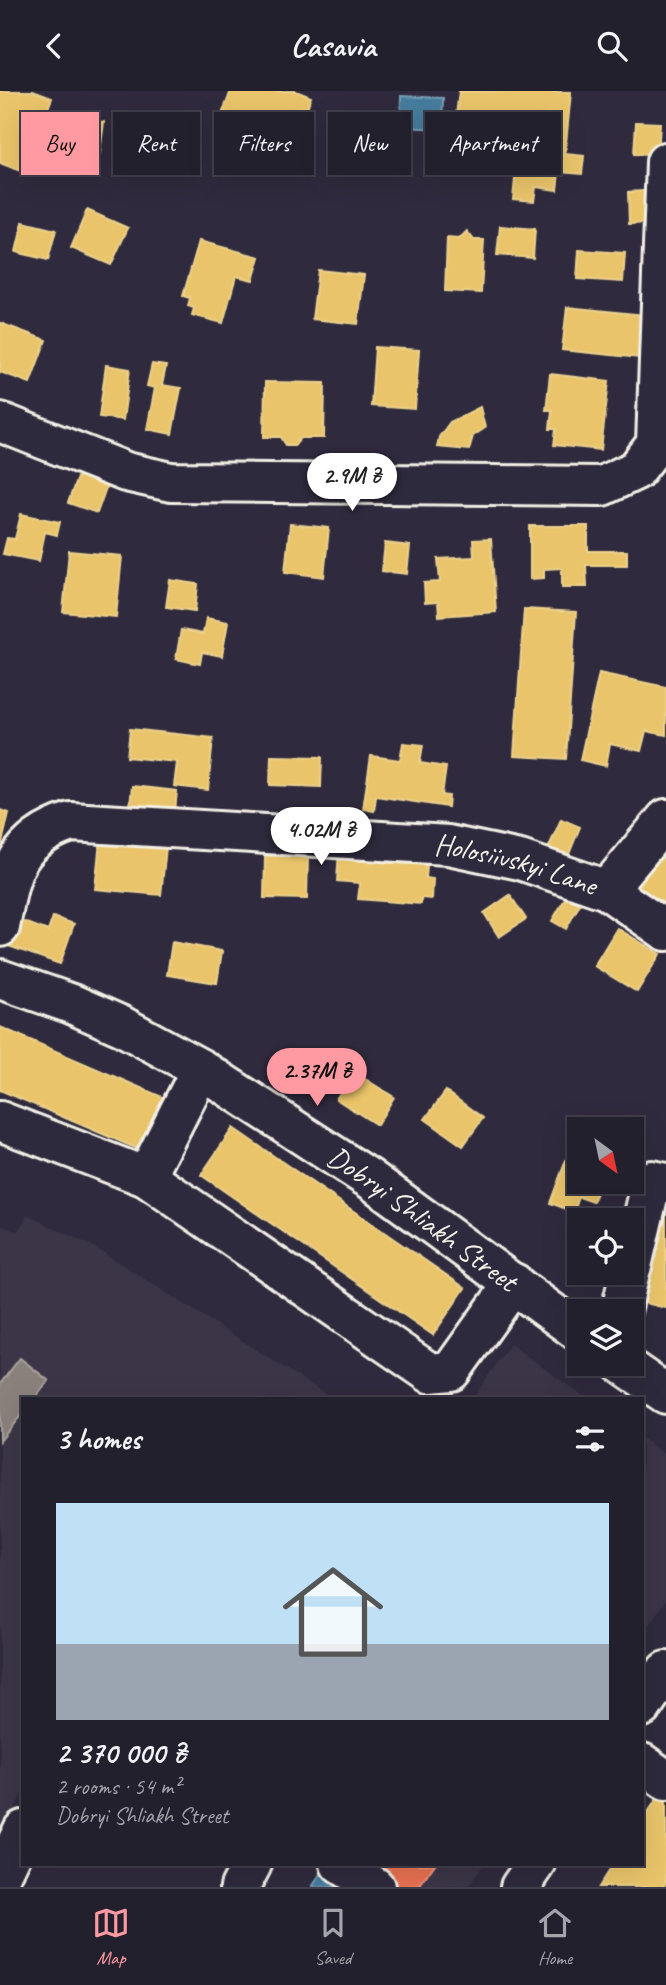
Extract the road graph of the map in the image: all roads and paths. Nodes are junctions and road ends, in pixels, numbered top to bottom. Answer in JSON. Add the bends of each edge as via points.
{"nodes":[{"id":1,"x":666,"y":162,"type":"edge"},
{"id":2,"x":0,"y":422,"type":"edge"},
{"id":3,"x":666,"y":819,"type":"edge"},
{"id":4,"x":607,"y":890,"type":"junction"},
{"id":5,"x":0,"y":927,"type":"edge"},
{"id":6,"x":666,"y":932,"type":"edge"},
{"id":7,"x":0,"y":979,"type":"edge"},
{"id":8,"x":201,"y":1069,"type":"junction"},
{"id":9,"x":0,"y":1121,"type":"edge"},
{"id":10,"x":146,"y":1177,"type":"junction"},
{"id":11,"x":666,"y":1183,"type":"edge"},
{"id":12,"x":644,"y":1214,"type":"edge"},
{"id":13,"x":514,"y":1283,"type":"junction"},
{"id":14,"x":567,"y":1323,"type":"edge"},
{"id":15,"x":640,"y":1376,"type":"edge"},
{"id":16,"x":666,"y":1394,"type":"edge"},
{"id":17,"x":666,"y":1671,"type":"edge"},
{"id":18,"x":644,"y":1704,"type":"edge"},
{"id":19,"x":644,"y":1764,"type":"edge"},
{"id":20,"x":666,"y":1780,"type":"edge"},
{"id":21,"x":21,"y":1835,"type":"edge"},
{"id":22,"x":251,"y":1866,"type":"edge"},
{"id":23,"x":343,"y":1866,"type":"edge"},
{"id":24,"x":535,"y":1866,"type":"edge"},
{"id":25,"x":0,"y":1879,"type":"edge"},
{"id":26,"x":240,"y":1887,"type":"edge"},
{"id":27,"x":375,"y":1887,"type":"edge"},
{"id":28,"x":520,"y":1887,"type":"edge"}],
"edges":[{"from":1,"to":2,"type":"street","via":[[656,444],[636,470],[602,486],[170,482],[126,471]]},
{"from":3,"to":4,"type":"street"},
{"from":4,"to":5,"type":"street","name":"Holosiivskyi Lane","via":[[520,860],[448,845],[71,822],[33,840],[16,859]]},
{"from":4,"to":6,"type":"street","name":"Holosiivskyi Lane"},
{"from":7,"to":8,"type":"street","name":"Dobryi Shliakh Street","via":[[110,1021]]},
{"from":8,"to":10,"type":"street"},
{"from":8,"to":13,"type":"street","name":"Dobryi Shliakh Street","via":[[360,1173]]},
{"from":9,"to":10,"type":"street"},
{"from":10,"to":13,"type":"street","via":[[430,1373],[451,1371]]},
{"from":11,"to":12,"type":"street","via":[[652,1180]]},
{"from":13,"to":14,"type":"street","name":"Dobryi Shliakh Street"},
{"from":15,"to":16,"type":"street"},
{"from":17,"to":18,"type":"street"},
{"from":19,"to":20,"type":"street"},
{"from":21,"to":25,"type":"street"},
{"from":22,"to":26,"type":"street"},
{"from":23,"to":27,"type":"street"},
{"from":24,"to":28,"type":"street"}]}
